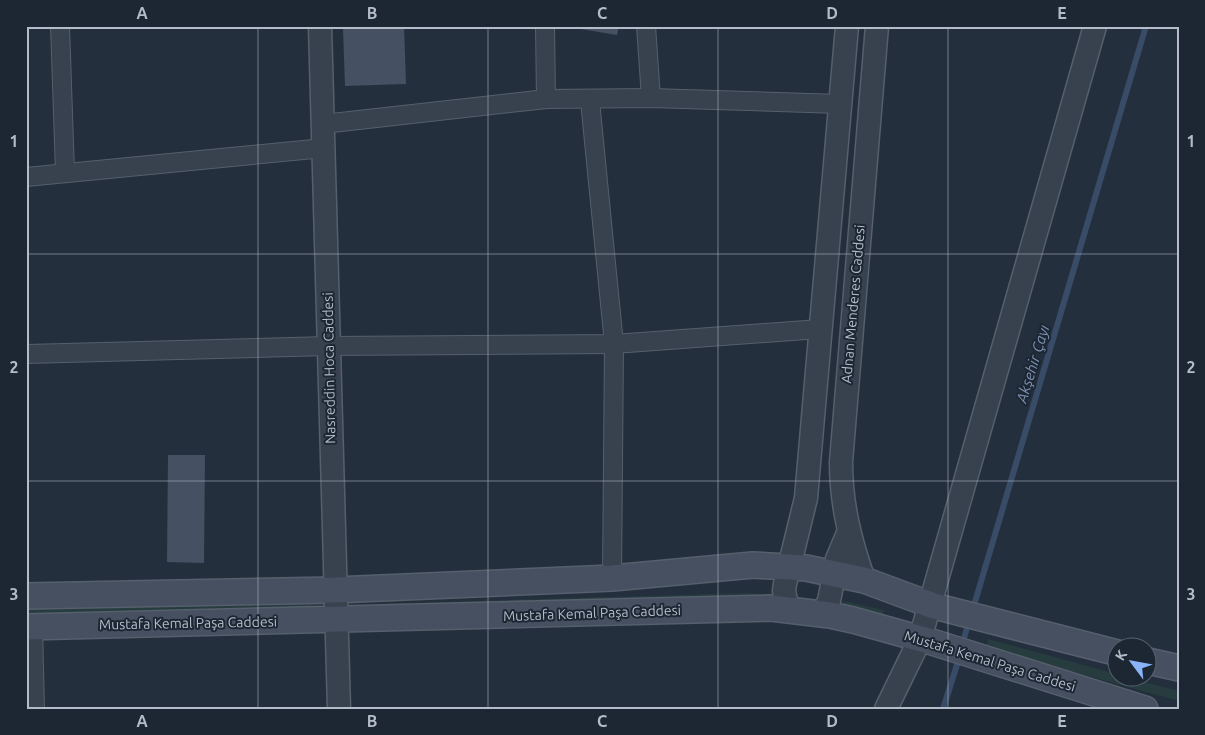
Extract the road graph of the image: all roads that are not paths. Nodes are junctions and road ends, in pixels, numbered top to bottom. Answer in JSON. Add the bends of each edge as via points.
{"nodes":[{"id":1,"x":60,"y":26,"type":"edge"},
{"id":2,"x":320,"y":26,"type":"edge"},
{"id":3,"x":545,"y":26,"type":"edge"},
{"id":4,"x":646,"y":26,"type":"edge"},
{"id":5,"x":847,"y":26,"type":"edge"},
{"id":6,"x":878,"y":26,"type":"edge"},
{"id":7,"x":1095,"y":26,"type":"edge"},
{"id":8,"x":652,"y":98,"type":"junction"},
{"id":9,"x":546,"y":100,"type":"junction"},
{"id":10,"x":590,"y":101,"type":"junction"},
{"id":11,"x":840,"y":104,"type":"junction"},
{"id":12,"x":323,"y":124,"type":"junction"},
{"id":13,"x":324,"y":148,"type":"junction"},
{"id":14,"x":65,"y":172,"type":"junction"},
{"id":15,"x":26,"y":177,"type":"edge"},
{"id":16,"x":820,"y":329,"type":"junction"},
{"id":17,"x":614,"y":344,"type":"junction"},
{"id":18,"x":328,"y":346,"type":"junction"},
{"id":19,"x":26,"y":354,"type":"edge"},
{"id":20,"x":848,"y":533,"type":"junction"},
{"id":21,"x":788,"y":568,"type":"junction"},
{"id":22,"x":834,"y":575,"type":"junction"},
{"id":23,"x":612,"y":578,"type":"junction"},
{"id":24,"x":864,"y":580,"type":"junction"},
{"id":25,"x":335,"y":590,"type":"junction"},
{"id":26,"x":26,"y":596,"type":"edge"},
{"id":27,"x":932,"y":605,"type":"junction"},
{"id":28,"x":788,"y":611,"type":"junction"},
{"id":29,"x":821,"y":615,"type":"junction"},
{"id":30,"x":337,"y":620,"type":"junction"},
{"id":31,"x":30,"y":627,"type":"edge"},
{"id":32,"x":926,"y":640,"type":"junction"},
{"id":33,"x":1108,"y":651,"type":"edge"},
{"id":34,"x":1158,"y":663,"type":"edge"},
{"id":35,"x":1179,"y":668,"type":"edge"},
{"id":36,"x":35,"y":709,"type":"edge"},
{"id":37,"x":340,"y":709,"type":"edge"},
{"id":38,"x":886,"y":709,"type":"edge"},
{"id":39,"x":1144,"y":709,"type":"edge"}],
"edges":[{"from":1,"to":14,"type":"street"},
{"from":2,"to":12,"type":"street","name":"Nasreddin Hoca Caddesi"},
{"from":3,"to":9,"type":"street"},
{"from":4,"to":8,"type":"street"},
{"from":5,"to":11,"type":"street"},
{"from":6,"to":20,"type":"street","name":"Adnan Menderes Caddesi","via":[[841,442],[841,489]]},
{"from":7,"to":27,"type":"street"},
{"from":8,"to":10,"type":"street"},
{"from":8,"to":11,"type":"street"},
{"from":9,"to":10,"type":"street"},
{"from":9,"to":12,"type":"street"},
{"from":10,"to":17,"type":"street"},
{"from":11,"to":16,"type":"street"},
{"from":12,"to":13,"type":"street","name":"Nasreddin Hoca Caddesi"},
{"from":13,"to":14,"type":"street"},
{"from":13,"to":18,"type":"street","name":"Nasreddin Hoca Caddesi"},
{"from":14,"to":15,"type":"street"},
{"from":16,"to":17,"type":"street"},
{"from":16,"to":21,"type":"street","via":[[806,498]]},
{"from":17,"to":18,"type":"street"},
{"from":17,"to":23,"type":"street"},
{"from":18,"to":19,"type":"street"},
{"from":18,"to":25,"type":"street","name":"Nasreddin Hoca Caddesi"},
{"from":20,"to":22,"type":"street"},
{"from":20,"to":24,"type":"street","name":"Adnan Menderes Caddesi"},
{"from":21,"to":22,"type":"main road","via":[[806,568]]},
{"from":21,"to":23,"type":"main road","via":[[753,565]]},
{"from":21,"to":28,"type":"street","via":[[784,591]]},
{"from":22,"to":24,"type":"main road"},
{"from":22,"to":29,"type":"street","via":[[829,601]]},
{"from":23,"to":25,"type":"main road"},
{"from":24,"to":27,"type":"main road"},
{"from":25,"to":26,"type":"main road"},
{"from":25,"to":30,"type":"street","name":"Nasreddin Hoca Caddesi"},
{"from":27,"to":32,"type":"street"},
{"from":27,"to":33,"type":"main road"},
{"from":28,"to":29,"type":"main road","name":"Mustafa Kemal Paşa Caddesi"},
{"from":28,"to":30,"type":"main road","name":"Mustafa Kemal Paşa Caddesi","via":[[771,608]]},
{"from":29,"to":32,"type":"main road","name":"Mustafa Kemal Paşa Caddesi","via":[[853,620]]},
{"from":30,"to":31,"type":"main road","name":"Mustafa Kemal Paşa Caddesi"},
{"from":30,"to":37,"type":"street","name":"Nasreddin Hoca Caddesi"},
{"from":31,"to":36,"type":"street"},
{"from":32,"to":38,"type":"street"},
{"from":32,"to":39,"type":"main road","name":"Mustafa Kemal Paşa Caddesi"},
{"from":34,"to":35,"type":"main road"}]}
